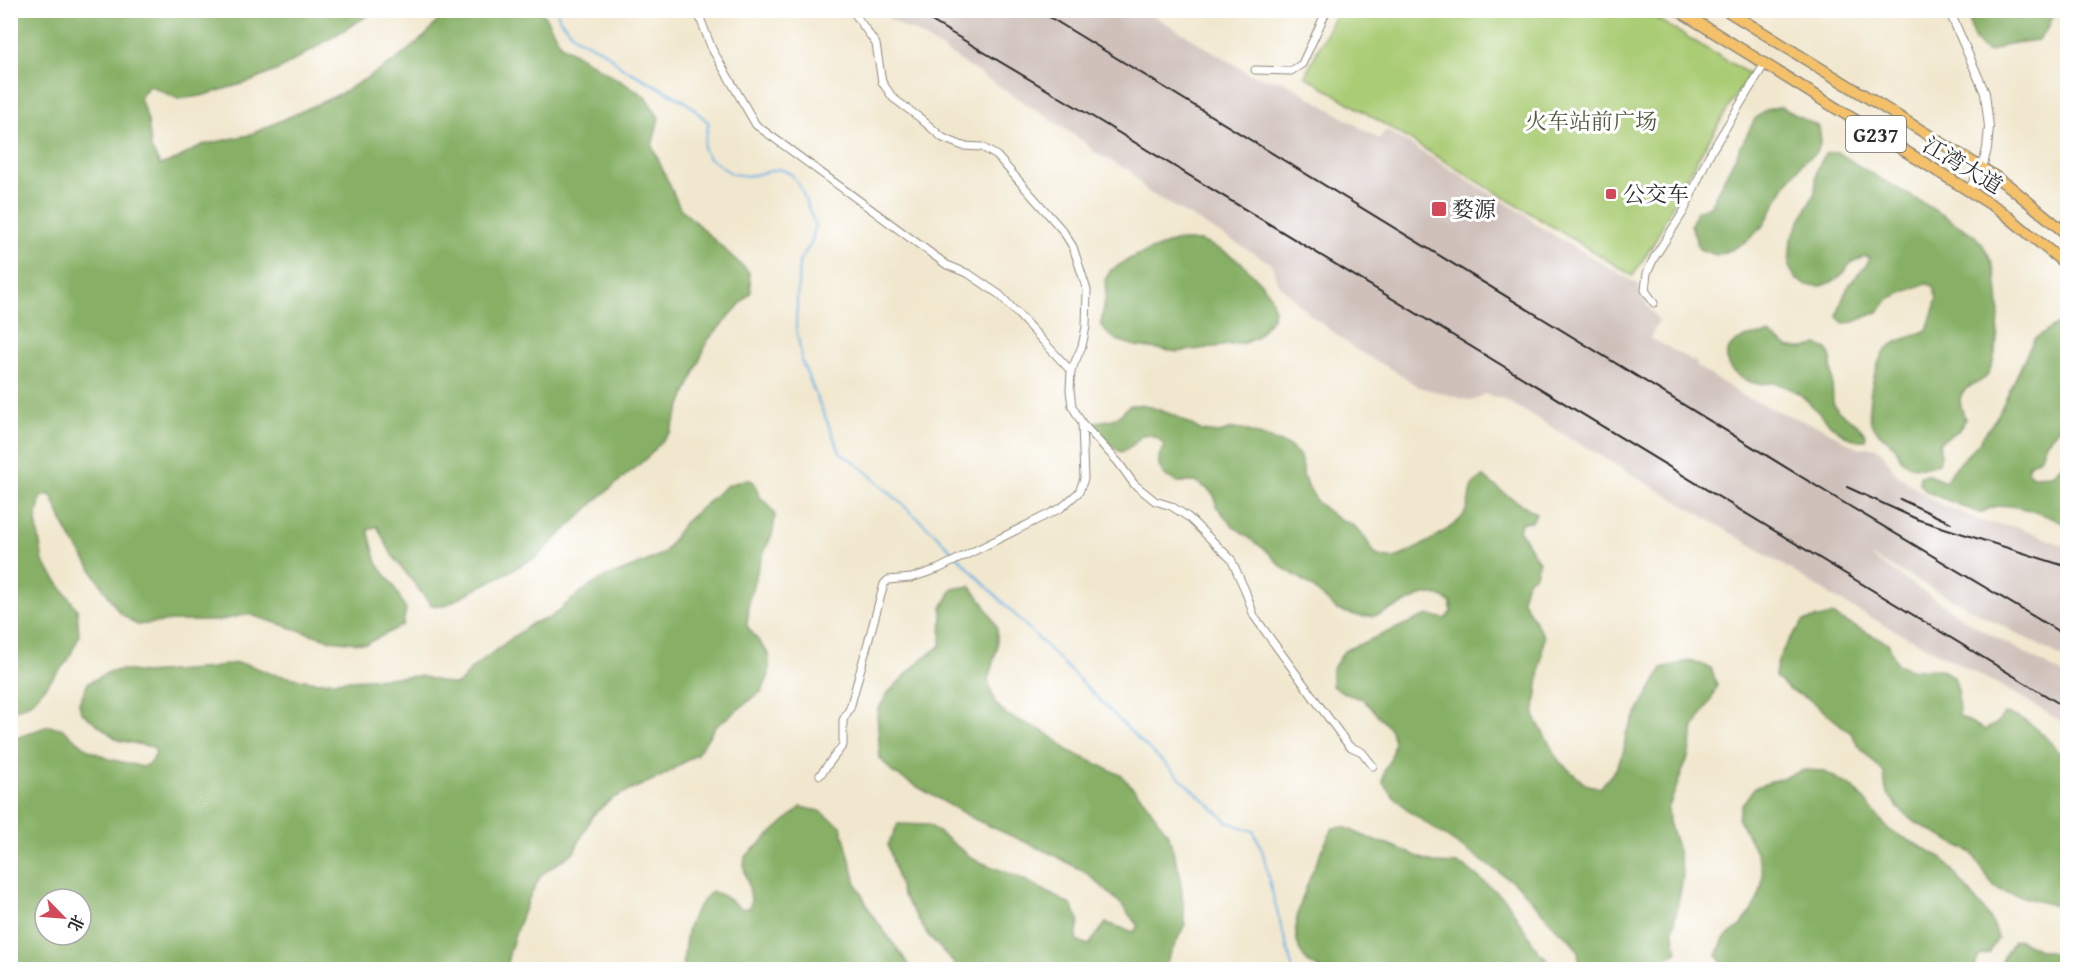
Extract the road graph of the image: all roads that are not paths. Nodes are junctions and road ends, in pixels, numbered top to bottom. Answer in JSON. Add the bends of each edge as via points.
{"nodes":[{"id":1,"x":697,"y":10,"type":"edge"},
{"id":2,"x":852,"y":10,"type":"edge"},
{"id":3,"x":1327,"y":10,"type":"edge"},
{"id":4,"x":1678,"y":10,"type":"edge"},
{"id":5,"x":1726,"y":10,"type":"edge"},
{"id":6,"x":1949,"y":10,"type":"edge"},
{"id":7,"x":1764,"y":65,"type":"junction"},
{"id":8,"x":1255,"y":70,"type":"dead end"},
{"id":9,"x":1982,"y":168,"type":"junction"},
{"id":10,"x":1968,"y":191,"type":"junction"},
{"id":11,"x":2067,"y":235,"type":"edge"},
{"id":12,"x":2067,"y":266,"type":"edge"},
{"id":13,"x":1654,"y":303,"type":"dead end"},
{"id":14,"x":1071,"y":371,"type":"junction"},
{"id":15,"x":1082,"y":423,"type":"junction"},
{"id":16,"x":1373,"y":766,"type":"dead end"},
{"id":17,"x":820,"y":775,"type":"dead end"}],
"edges":[{"from":1,"to":14,"type":"street","via":[[712,48],[756,125],[947,265],[969,274],[1000,295]]},
{"from":2,"to":14,"type":"street","via":[[876,44],[882,82],[892,98],[943,138],[963,146],[982,147],[997,156],[1073,247],[1087,290],[1087,319]]},
{"from":3,"to":8,"type":"street","via":[[1302,64],[1291,71]]},
{"from":4,"to":7,"type":"highway","name":"江湾大道","number":"G237"},
{"from":5,"to":9,"type":"highway","name":"江湾大道","number":"G237"},
{"from":6,"to":9,"type":"street","via":[[1985,93],[1989,127]]},
{"from":7,"to":10,"type":"highway","name":"江湾大道","number":"G237"},
{"from":7,"to":13,"type":"street","via":[[1708,157],[1684,211],[1648,270],[1645,290]]},
{"from":9,"to":10,"type":"street"},
{"from":9,"to":11,"type":"highway","name":"江湾大道","number":"G237"},
{"from":10,"to":12,"type":"highway","name":"江湾大道","number":"G237","via":[[2000,210]]},
{"from":14,"to":15,"type":"street","via":[[1072,406]]},
{"from":15,"to":16,"type":"street","via":[[1134,484],[1155,501],[1180,511],[1231,559],[1260,624],[1348,746],[1362,752]]},
{"from":15,"to":17,"type":"street","via":[[1084,479],[1071,500],[938,569],[884,584],[850,708],[843,720],[843,745]]}]}
